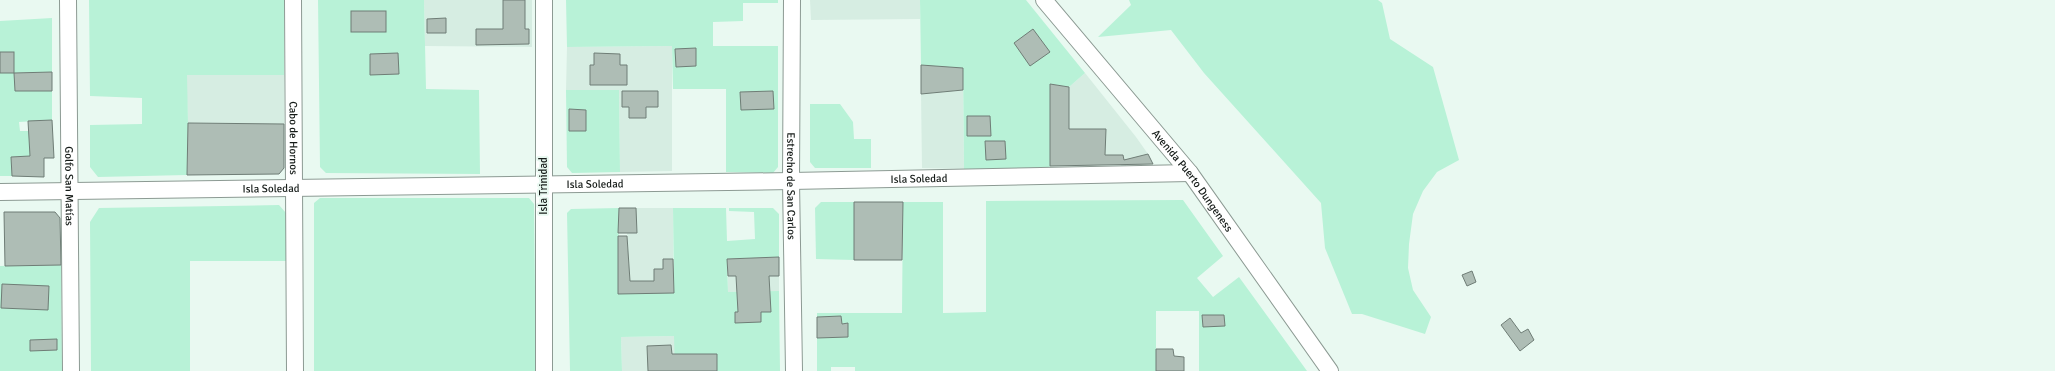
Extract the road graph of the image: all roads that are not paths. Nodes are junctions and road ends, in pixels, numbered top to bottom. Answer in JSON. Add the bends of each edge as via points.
{"nodes":[{"id":1,"x":68,"y":0,"type":"edge"},
{"id":2,"x":293,"y":0,"type":"edge"},
{"id":3,"x":544,"y":0,"type":"edge"},
{"id":4,"x":792,"y":0,"type":"edge"},
{"id":5,"x":1044,"y":0,"type":"edge"},
{"id":6,"x":1190,"y":173,"type":"junction"},
{"id":7,"x":791,"y":181,"type":"junction"},
{"id":8,"x":543,"y":183,"type":"junction"},
{"id":9,"x":294,"y":189,"type":"junction"},
{"id":10,"x":0,"y":192,"type":"edge"},
{"id":11,"x":69,"y":192,"type":"junction"},
{"id":12,"x":71,"y":371,"type":"edge"},
{"id":13,"x":295,"y":371,"type":"edge"},
{"id":14,"x":544,"y":371,"type":"edge"},
{"id":15,"x":794,"y":371,"type":"edge"},
{"id":16,"x":1330,"y":371,"type":"edge"}],
"edges":[{"from":1,"to":11,"type":"street","name":"Golfo San Matías"},
{"from":2,"to":9,"type":"street","name":"Cabo de Hornos"},
{"from":3,"to":8,"type":"street","name":"Isla Trinidad"},
{"from":4,"to":7,"type":"street","name":"Estrecho de San Carlos"},
{"from":5,"to":6,"type":"street","name":"Avenida Puerto Dungeness"},
{"from":6,"to":7,"type":"street","name":"Isla Soledad"},
{"from":6,"to":16,"type":"street","name":"Avenida Puerto Dungeness"},
{"from":7,"to":8,"type":"street","name":"Isla Soledad"},
{"from":7,"to":15,"type":"street","name":"Estrecho de San Carlos"},
{"from":8,"to":9,"type":"street","name":"Isla Soledad"},
{"from":8,"to":14,"type":"street","name":"Isla Trinidad"},
{"from":9,"to":11,"type":"street","name":"Isla Soledad"},
{"from":9,"to":13,"type":"street","name":"Cabo de Hornos"},
{"from":10,"to":11,"type":"street","name":"Isla Soledad"},
{"from":11,"to":12,"type":"street","name":"Golfo San Matías"}]}
